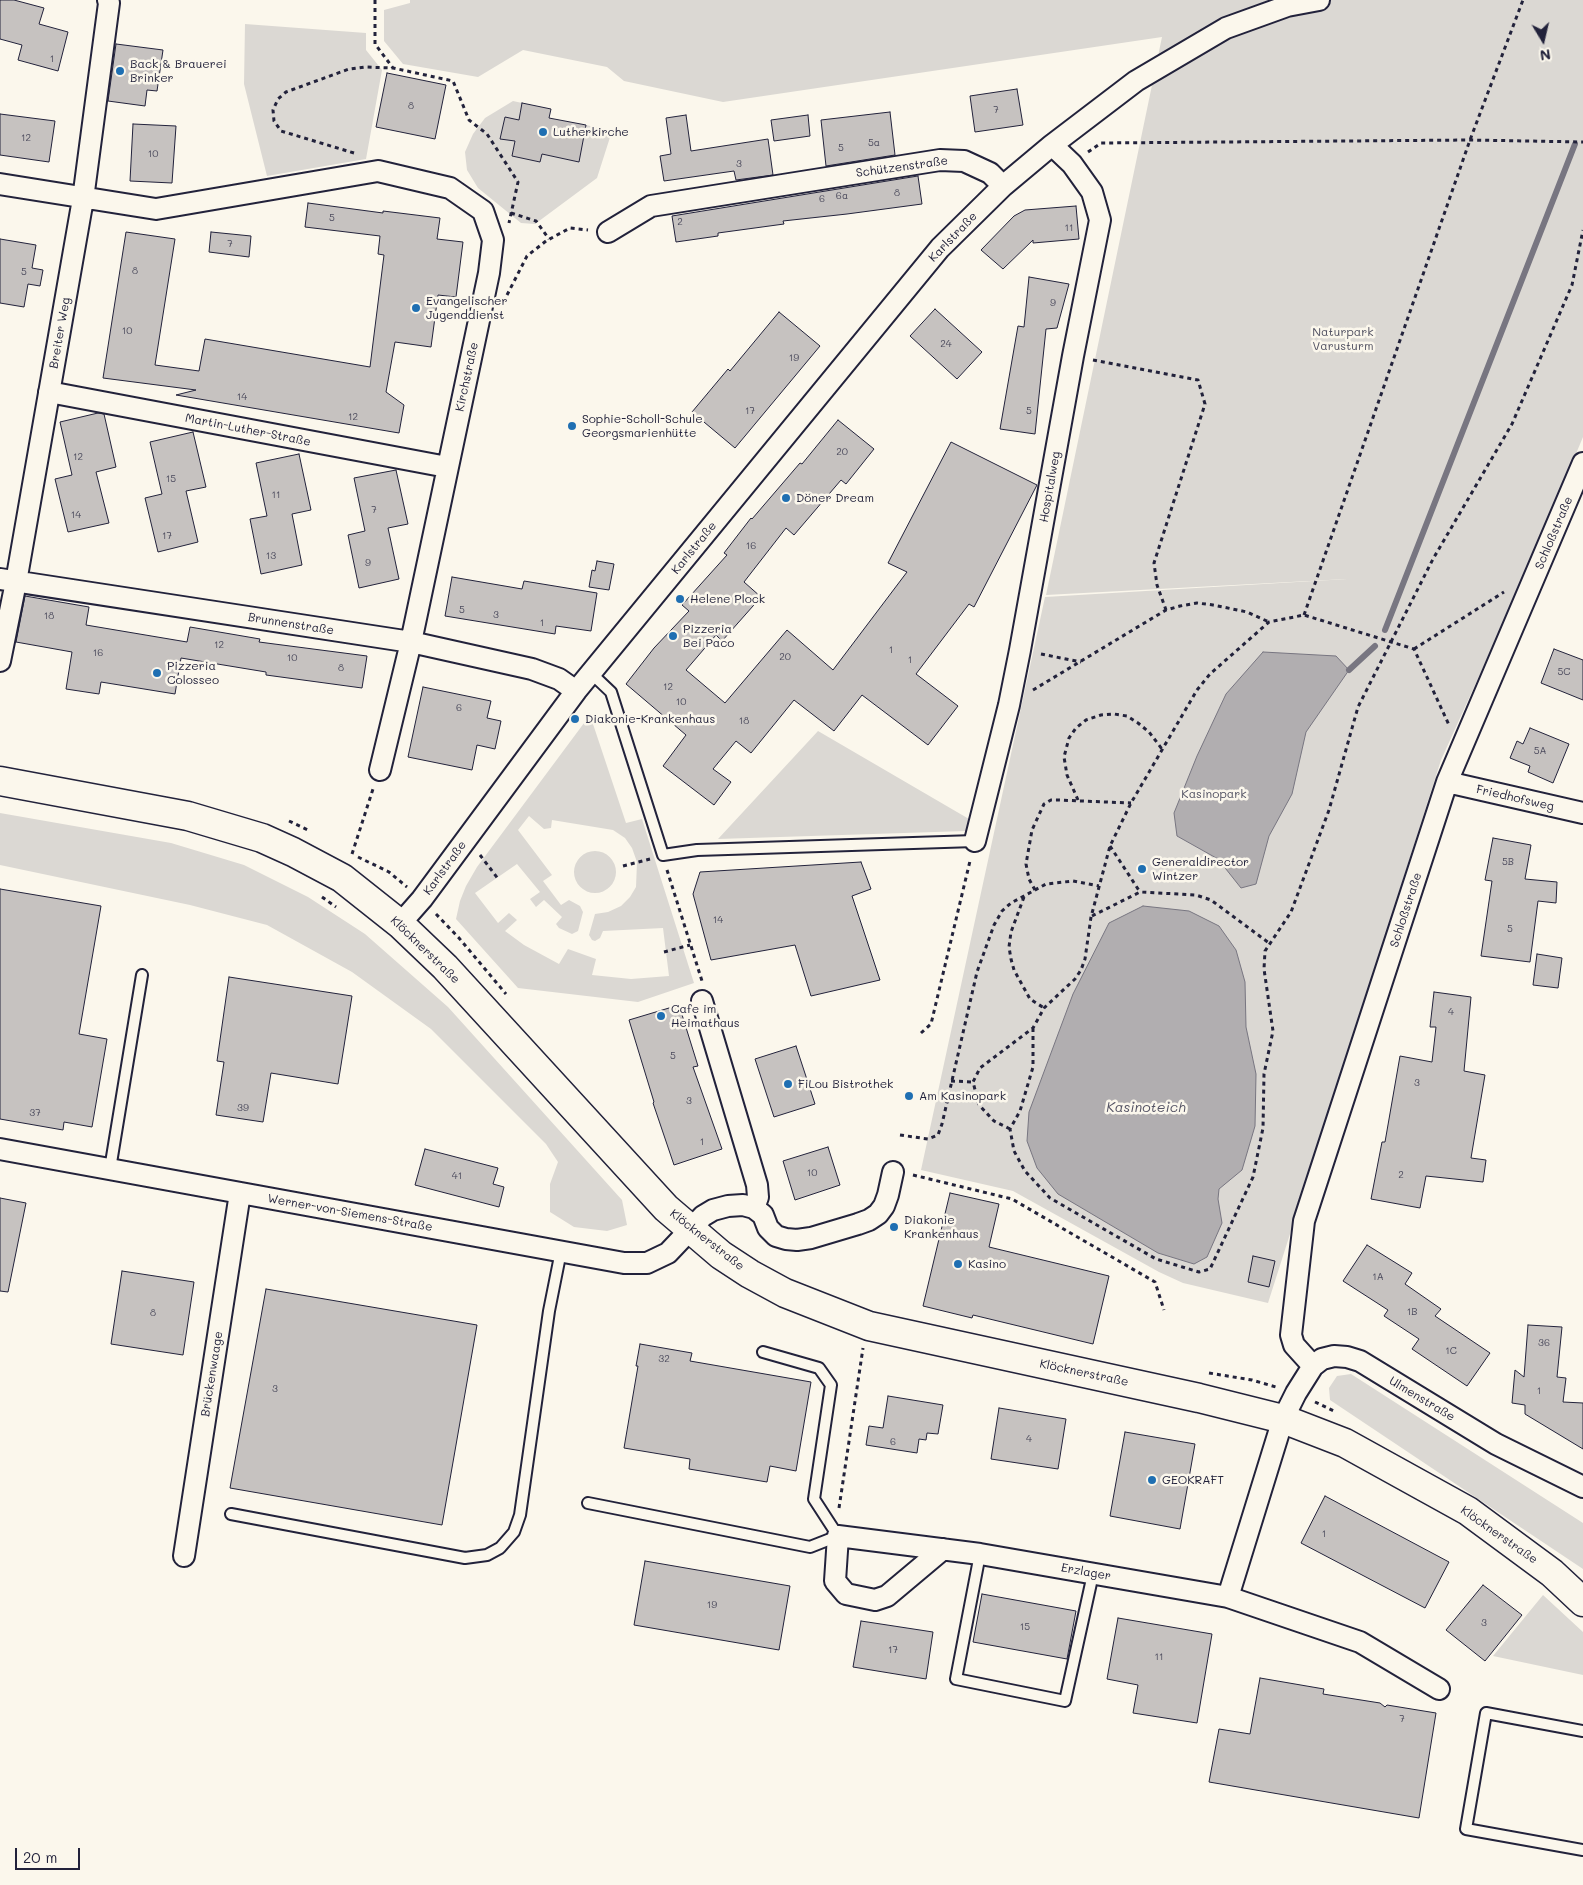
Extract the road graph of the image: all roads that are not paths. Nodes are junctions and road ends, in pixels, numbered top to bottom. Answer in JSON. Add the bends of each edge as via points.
{"nodes":[{"id":1,"x":1319,"y":0,"type":"edge"},
{"id":2,"x":109,"y":1,"type":"edge"},
{"id":3,"x":1288,"y":3,"type":"edge"},
{"id":4,"x":1052,"y":145,"type":"junction"},
{"id":5,"x":0,"y":184,"type":"edge"},
{"id":6,"x":1003,"y":186,"type":"junction"},
{"id":7,"x":83,"y":198,"type":"junction"},
{"id":8,"x":608,"y":232,"type":"road end"},
{"id":9,"x":49,"y":392,"type":"junction"},
{"id":10,"x":1583,"y":463,"type":"edge"},
{"id":11,"x":447,"y":467,"type":"junction"},
{"id":12,"x":8,"y":581,"type":"edge"},
{"id":13,"x":411,"y":642,"type":"junction"},
{"id":14,"x":0,"y":661,"type":"edge"},
{"id":15,"x":591,"y":672,"type":"junction"},
{"id":16,"x":576,"y":692,"type":"junction"},
{"id":17,"x":380,"y":770,"type":"road end"},
{"id":18,"x":0,"y":781,"type":"edge"},
{"id":19,"x":1447,"y":782,"type":"junction"},
{"id":20,"x":1583,"y":813,"type":"edge"},
{"id":21,"x":974,"y":841,"type":"joint"},
{"id":22,"x":400,"y":924,"type":"junction"},
{"id":23,"x":142,"y":975,"type":"dead end"},
{"id":24,"x":702,"y":1001,"type":"road end"},
{"id":25,"x":0,"y":1149,"type":"edge"},
{"id":26,"x":110,"y":1169,"type":"junction"},
{"id":27,"x":893,"y":1172,"type":"road end"},
{"id":28,"x":240,"y":1193,"type":"junction"},
{"id":29,"x":754,"y":1208,"type":"junction"},
{"id":30,"x":690,"y":1230,"type":"junction"},
{"id":31,"x":561,"y":1251,"type":"junction"},
{"id":32,"x":763,"y":1352,"type":"dead end"},
{"id":33,"x":1313,"y":1366,"type":"junction"},
{"id":34,"x":1283,"y":1419,"type":"junction"},
{"id":35,"x":1583,"y":1487,"type":"edge"},
{"id":36,"x":588,"y":1502,"type":"dead end"},
{"id":37,"x":231,"y":1514,"type":"dead end"},
{"id":38,"x":838,"y":1536,"type":"junction"},
{"id":39,"x":943,"y":1549,"type":"junction"},
{"id":40,"x":980,"y":1554,"type":"junction"},
{"id":41,"x":184,"y":1556,"type":"dead end"},
{"id":42,"x":1092,"y":1574,"type":"junction"},
{"id":43,"x":1228,"y":1597,"type":"junction"},
{"id":44,"x":1583,"y":1602,"type":"edge"},
{"id":45,"x":1439,"y":1690,"type":"dead end"},
{"id":46,"x":1583,"y":1731,"type":"edge"},
{"id":47,"x":1583,"y":1850,"type":"edge"}],
"edges":[{"from":1,"to":3,"type":"street"},
{"from":2,"to":7,"type":"street","name":"Breiter Weg"},
{"from":3,"to":4,"type":"street","via":[[1226,28],[1136,81]]},
{"from":4,"to":6,"type":"street"},
{"from":4,"to":21,"type":"street","name":"Hospitalweg","via":[[1072,164],[1092,192],[1100,220],[1009,705]]},
{"from":5,"to":7,"type":"street","name":"Kirchstraße"},
{"from":6,"to":8,"type":"street","name":"Schützenstraße","via":[[990,173],[964,161],[940,160],[651,206]]},
{"from":6,"to":15,"type":"street","name":"Karlstraße","via":[[940,248]]},
{"from":7,"to":9,"type":"street","name":"Breiter Weg"},
{"from":7,"to":11,"type":"street","name":"Kirchstraße","via":[[156,208],[378,171],[450,188],[482,211],[493,240],[489,273]]},
{"from":9,"to":11,"type":"street","name":"Martin-Luther-Straße"},
{"from":9,"to":12,"type":"street","name":"Breiter Weg"},
{"from":10,"to":19,"type":"street","name":"Schloßstraße"},
{"from":11,"to":13,"type":"street","name":"Kirchstraße"},
{"from":12,"to":13,"type":"street","name":"Brunnenstraße"},
{"from":12,"to":14,"type":"street","name":"Breiter Weg"},
{"from":13,"to":16,"type":"street","name":"Brunnenstraße","via":[[532,669],[559,680]]},
{"from":13,"to":17,"type":"street","name":"Kirchstraße"},
{"from":15,"to":16,"type":"street","name":"Karlstraße"},
{"from":15,"to":21,"type":"lane","via":[[611,692],[663,855],[697,850]]},
{"from":16,"to":22,"type":"street","name":"Karlstraße"},
{"from":18,"to":22,"type":"main road","name":"Klöcknerstraße","via":[[188,816],[262,838],[342,878]]},
{"from":19,"to":20,"type":"street","name":"Friedhofsweg"},
{"from":19,"to":33,"type":"street","name":"Schloßstraße","via":[[1304,1221],[1291,1335],[1294,1345]]},
{"from":22,"to":30,"type":"main road","name":"Klöcknerstraße","via":[[445,967],[589,1126]]},
{"from":23,"to":26,"type":"lane"},
{"from":24,"to":29,"type":"street","via":[[757,1185],[758,1197]]},
{"from":25,"to":26,"type":"street","name":"Werner-von-Siemens-Straße"},
{"from":26,"to":28,"type":"street","name":"Werner-von-Siemens-Straße"},
{"from":27,"to":29,"type":"street","via":[[888,1195],[878,1214],[864,1222],[811,1238],[797,1240],[776,1236],[768,1228],[763,1215]]},
{"from":28,"to":31,"type":"street","name":"Werner-von-Siemens-Straße"},
{"from":28,"to":41,"type":"street","name":"Brückenwaage"},
{"from":29,"to":30,"type":"street","via":[[743,1205],[713,1210]]},
{"from":30,"to":31,"type":"street","name":"Werner-von-Siemens-Straße","via":[[668,1252],[647,1263],[624,1263]]},
{"from":30,"to":34,"type":"main road","name":"Klöcknerstraße","via":[[721,1255],[785,1293],[869,1326]]},
{"from":31,"to":37,"type":"lane","via":[[549,1310],[520,1515],[514,1532],[500,1548],[487,1555],[465,1558]]},
{"from":32,"to":38,"type":"lane","via":[[819,1368],[831,1386],[814,1498]]},
{"from":33,"to":34,"type":"street"},
{"from":33,"to":35,"type":"street","name":"Ulmenstraße","via":[[1334,1356],[1360,1361],[1496,1444]]},
{"from":34,"to":43,"type":"street"},
{"from":34,"to":44,"type":"main road","name":"Klöcknerstraße","via":[[1345,1443],[1468,1511],[1552,1573]]},
{"from":36,"to":38,"type":"lane","via":[[810,1547]]},
{"from":38,"to":39,"type":"street","name":"Erzlager"},
{"from":38,"to":39,"type":"street","via":[[835,1582],[846,1594],[875,1600],[887,1596]]},
{"from":39,"to":40,"type":"street","name":"Erzlager"},
{"from":40,"to":42,"type":"street","name":"Erzlager"},
{"from":40,"to":42,"type":"lane","via":[[956,1679],[1065,1701]]},
{"from":42,"to":43,"type":"street","name":"Erzlager"},
{"from":43,"to":45,"type":"street","name":"Erzlager","via":[[1360,1642]]},
{"from":46,"to":47,"type":"lane","via":[[1486,1713],[1466,1829]]}]}
